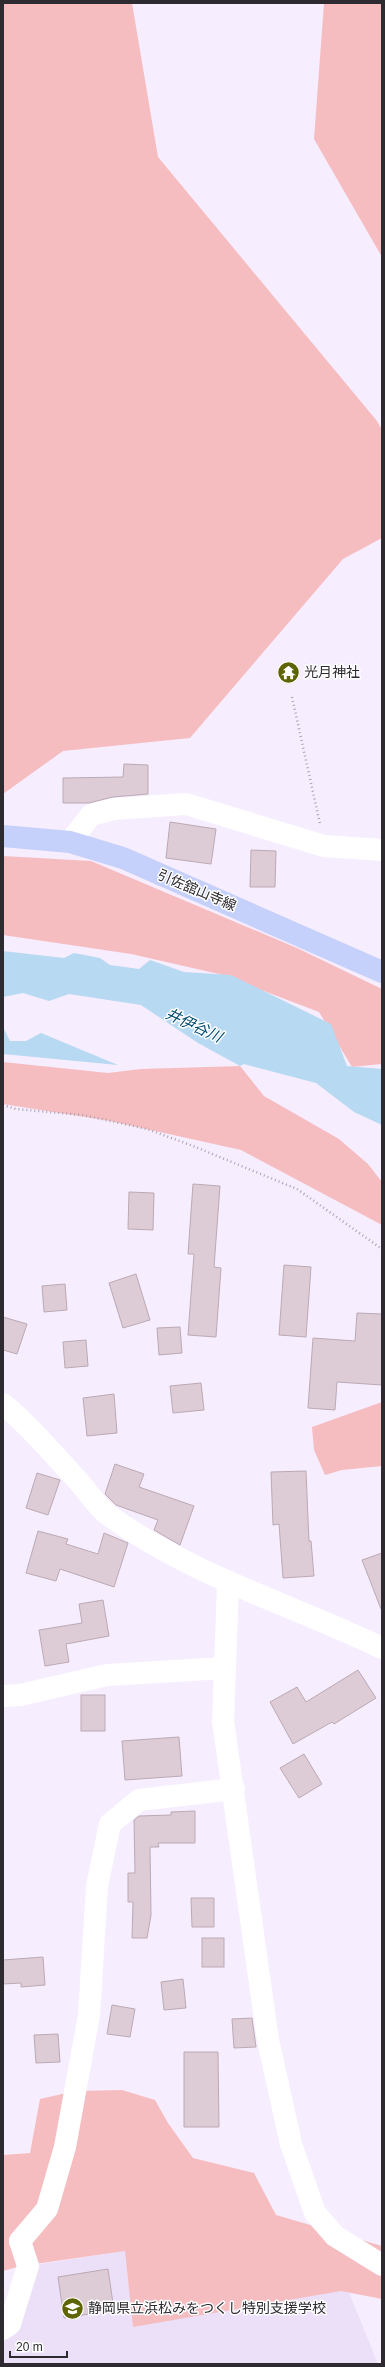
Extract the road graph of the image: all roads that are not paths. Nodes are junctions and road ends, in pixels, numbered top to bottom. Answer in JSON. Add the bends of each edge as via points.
{"nodes":[{"id":1,"x":3,"y":836,"type":"edge"},
{"id":2,"x":70,"y":842,"type":"junction"},
{"id":3,"x":382,"y":850,"type":"edge"},
{"id":4,"x":382,"y":972,"type":"edge"},
{"id":5,"x":3,"y":1404,"type":"edge"},
{"id":6,"x":228,"y":1583,"type":"junction"},
{"id":7,"x":382,"y":1648,"type":"edge"},
{"id":8,"x":225,"y":1668,"type":"junction"},
{"id":9,"x":3,"y":1696,"type":"edge"},
{"id":10,"x":234,"y":1789,"type":"junction"},
{"id":11,"x":12,"y":2240,"type":"edge"},
{"id":12,"x":382,"y":2265,"type":"edge"},
{"id":13,"x":3,"y":2329,"type":"edge"}],
"edges":[{"from":1,"to":2,"type":"main road","name":"引佐舘山寺線"},
{"from":2,"to":3,"type":"street","via":[[92,815],[114,809],[186,804],[324,846]]},
{"from":2,"to":4,"type":"main road","name":"引佐舘山寺線","via":[[123,858]]},
{"from":5,"to":6,"type":"street","via":[[40,1439],[106,1513],[152,1542]]},
{"from":6,"to":7,"type":"street","via":[[330,1623]]},
{"from":6,"to":8,"type":"street"},
{"from":8,"to":9,"type":"street","via":[[107,1675]]},
{"from":8,"to":10,"type":"street","via":[[223,1721]]},
{"from":10,"to":11,"type":"street","via":[[139,1800],[110,1824],[97,1886],[89,2015],[65,2147],[47,2209]]},
{"from":10,"to":12,"type":"street","via":[[268,2040],[291,2144],[315,2214],[335,2236]]},
{"from":11,"to":13,"type":"street","via":[[28,2266],[10,2324]]}]}
